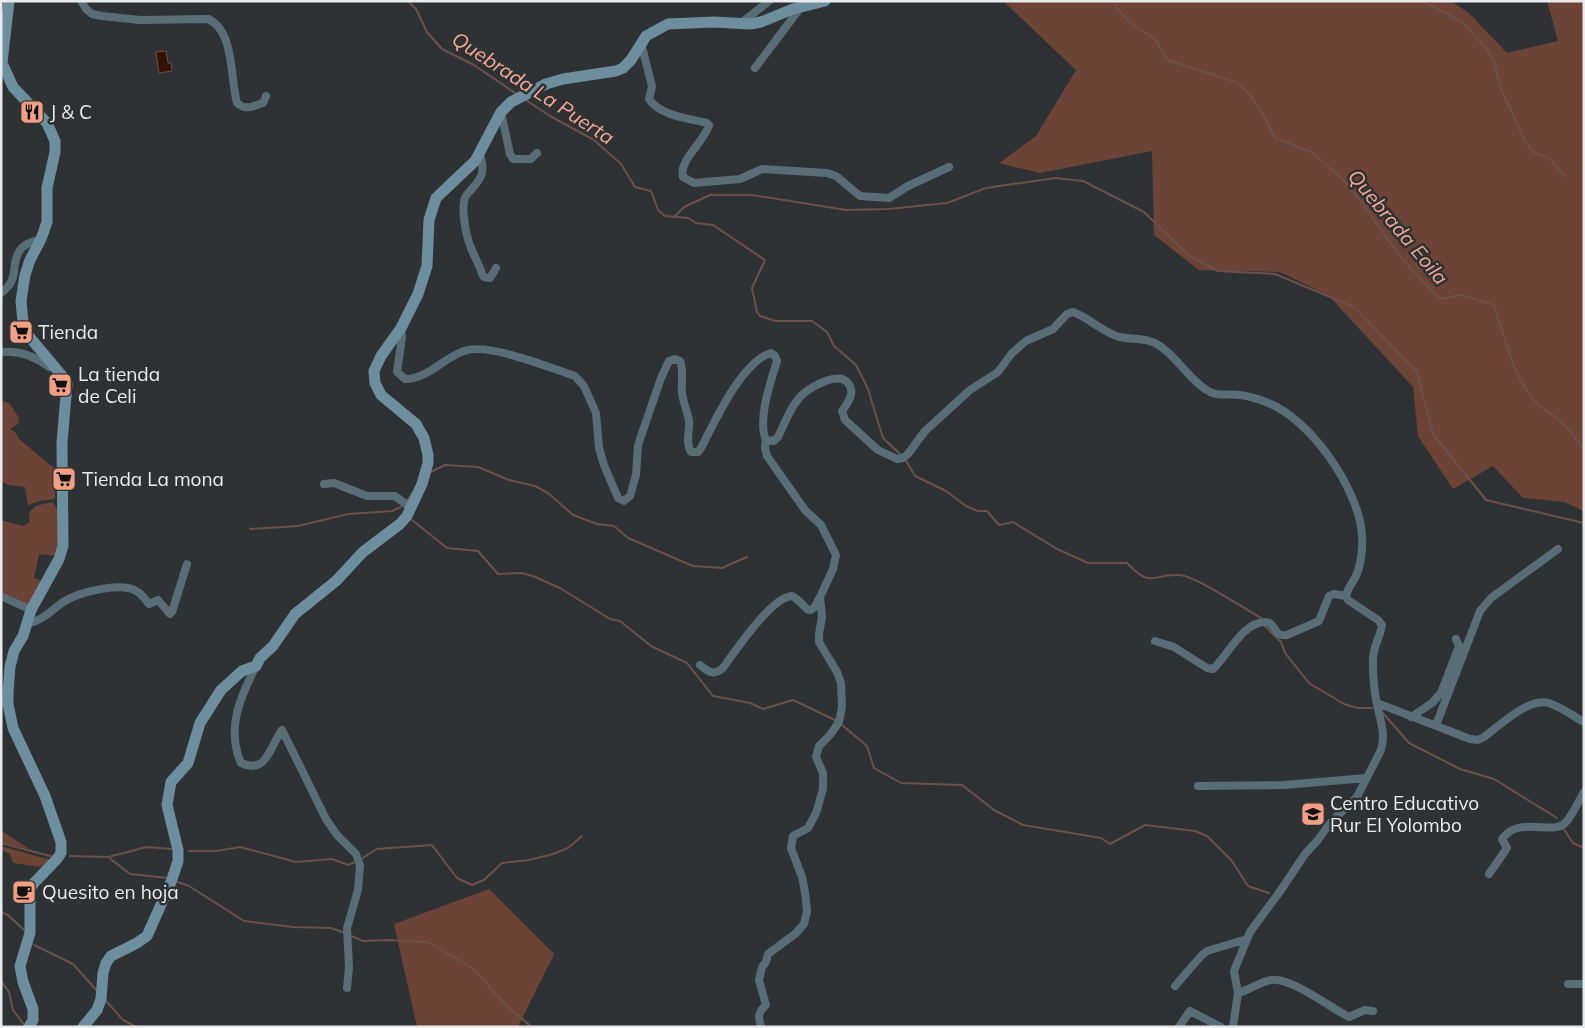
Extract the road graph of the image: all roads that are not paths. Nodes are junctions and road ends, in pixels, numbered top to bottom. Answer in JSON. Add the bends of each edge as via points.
{"nodes":[{"id":1,"x":9,"y":1,"type":"edge"},
{"id":2,"x":82,"y":1,"type":"edge"},
{"id":3,"x":769,"y":1,"type":"edge"},
{"id":4,"x":825,"y":1,"type":"edge"},
{"id":5,"x":801,"y":7,"type":"junction"},
{"id":6,"x":740,"y":24,"type":"junction"},
{"id":7,"x":641,"y":43,"type":"junction"},
{"id":8,"x":755,"y":68,"type":"dead end"},
{"id":9,"x":266,"y":96,"type":"dead end"},
{"id":10,"x":501,"y":112,"type":"junction"},
{"id":11,"x":537,"y":152,"type":"dead end"},
{"id":12,"x":480,"y":153,"type":"junction"},
{"id":13,"x":949,"y":167,"type":"dead end"},
{"id":14,"x":42,"y":239,"type":"junction"},
{"id":15,"x":496,"y":268,"type":"dead end"},
{"id":16,"x":1,"y":293,"type":"edge"},
{"id":17,"x":401,"y":328,"type":"junction"},
{"id":18,"x":1,"y":352,"type":"edge"},
{"id":19,"x":59,"y":374,"type":"junction"},
{"id":20,"x":766,"y":440,"type":"junction"},
{"id":21,"x":324,"y":484,"type":"dead end"},
{"id":22,"x":411,"y":508,"type":"junction"},
{"id":23,"x":1558,"y":549,"type":"dead end"},
{"id":24,"x":187,"y":564,"type":"dead end"},
{"id":25,"x":1,"y":596,"type":"edge"},
{"id":26,"x":1346,"y":596,"type":"junction"},
{"id":27,"x":820,"y":597,"type":"junction"},
{"id":28,"x":30,"y":610,"type":"junction"},
{"id":29,"x":27,"y":624,"type":"junction"},
{"id":30,"x":1456,"y":639,"type":"dead end"},
{"id":31,"x":1155,"y":641,"type":"dead end"},
{"id":32,"x":700,"y":665,"type":"dead end"},
{"id":33,"x":256,"y":666,"type":"junction"},
{"id":34,"x":1377,"y":703,"type":"junction"},
{"id":35,"x":1411,"y":717,"type":"junction"},
{"id":36,"x":1584,"y":722,"type":"edge"},
{"id":37,"x":1436,"y":725,"type":"junction"},
{"id":38,"x":1366,"y":778,"type":"junction"},
{"id":39,"x":1198,"y":786,"type":"dead end"},
{"id":40,"x":1584,"y":792,"type":"edge"},
{"id":41,"x":1489,"y":874,"type":"dead end"},
{"id":42,"x":1247,"y":939,"type":"junction"},
{"id":43,"x":1568,"y":984,"type":"dead end"},
{"id":44,"x":1584,"y":984,"type":"edge"},
{"id":45,"x":1174,"y":986,"type":"dead end"},
{"id":46,"x":347,"y":988,"type":"dead end"},
{"id":47,"x":1238,"y":993,"type":"junction"},
{"id":48,"x":1373,"y":1011,"type":"dead end"},
{"id":49,"x":29,"y":1027,"type":"edge"},
{"id":50,"x":83,"y":1027,"type":"edge"},
{"id":51,"x":761,"y":1027,"type":"edge"},
{"id":52,"x":1179,"y":1027,"type":"edge"},
{"id":53,"x":1221,"y":1027,"type":"edge"},
{"id":54,"x":1233,"y":1027,"type":"edge"}],
"edges":[{"from":1,"to":14,"type":"main road","via":[[2,63],[13,87],[47,123],[55,141],[47,188],[47,222]]},
{"from":2,"to":9,"type":"street","via":[[92,14],[102,16],[140,20],[208,19],[215,22],[231,60],[237,103],[252,107],[263,103]]},
{"from":3,"to":6,"type":"street"},
{"from":4,"to":5,"type":"main road"},
{"from":5,"to":6,"type":"main road","via":[[761,22]]},
{"from":5,"to":8,"type":"street"},
{"from":6,"to":7,"type":"main road","via":[[674,22],[653,31]]},
{"from":7,"to":10,"type":"main road","via":[[623,68],[563,78],[516,99]]},
{"from":7,"to":13,"type":"street","via":[[652,86],[650,99],[653,105],[709,124],[682,166],[683,177],[688,181],[703,183],[740,179],[762,169],[826,173],[836,176],[860,196],[889,198]]},
{"from":10,"to":11,"type":"street","via":[[513,159],[531,159]]},
{"from":10,"to":12,"type":"main road"},
{"from":12,"to":15,"type":"street","via":[[482,176],[464,202],[466,224],[470,246],[482,274],[490,278]]},
{"from":12,"to":17,"type":"main road","via":[[467,170],[436,198],[429,220],[428,266]]},
{"from":14,"to":16,"type":"street","via":[[20,250],[12,282]]},
{"from":14,"to":19,"type":"main road","via":[[25,275],[21,301],[23,322],[27,334]]},
{"from":17,"to":20,"type":"street","via":[[397,372],[405,380],[418,377],[455,355],[474,348],[498,351],[576,376],[596,413],[604,465],[624,501],[630,496],[636,475],[638,446],[669,361],[680,361],[682,367],[682,396],[689,421],[688,447],[694,453],[701,448],[745,373],[766,354],[775,356],[777,361],[766,400]]},
{"from":17,"to":22,"type":"main road","via":[[376,364],[374,378],[381,395],[416,424],[424,438],[428,463]]},
{"from":18,"to":19,"type":"street","via":[[30,355]]},
{"from":19,"to":28,"type":"main road","via":[[67,389],[62,443],[63,546]]},
{"from":20,"to":26,"type":"street","via":[[778,437],[795,403],[804,394],[816,385],[838,378],[847,382],[851,389],[842,411],[845,420],[878,450],[897,459],[903,458],[925,431],[970,390],[998,372],[1012,353],[1032,338],[1053,329],[1067,314],[1074,312],[1119,337],[1158,344],[1211,392],[1239,394],[1267,402],[1305,428],[1342,475],[1356,509],[1362,544],[1356,578],[1348,587]]},
{"from":20,"to":27,"type":"street","via":[[767,456],[805,510],[821,525],[836,555]]},
{"from":21,"to":22,"type":"street","via":[[334,483],[367,496],[394,496]]},
{"from":22,"to":33,"type":"main road","via":[[400,524],[363,552],[336,581],[295,614]]},
{"from":23,"to":37,"type":"street","via":[[1491,598],[1480,611]]},
{"from":24,"to":29,"type":"street","via":[[170,614],[158,600],[149,604],[137,592],[122,587],[87,592]]},
{"from":25,"to":28,"type":"street"},
{"from":26,"to":31,"type":"street","via":[[1330,596],[1320,621],[1287,635],[1277,634],[1266,622],[1253,624],[1213,668],[1207,668],[1174,647]]},
{"from":26,"to":34,"type":"street","via":[[1382,625],[1372,659]]},
{"from":27,"to":32,"type":"street","via":[[811,611],[792,596],[780,600],[722,669],[711,673]]},
{"from":27,"to":51,"type":"street","via":[[819,642],[841,683],[842,707],[839,722],[818,746],[816,757],[823,774],[823,789],[816,813],[808,828],[793,836],[791,848],[805,892],[804,924],[768,954],[762,967],[759,980],[766,1005],[758,1018]]},
{"from":28,"to":29,"type":"main road"},
{"from":29,"to":49,"type":"main road","via":[[14,650],[8,704],[13,728],[45,796],[61,847],[57,859],[30,889],[30,933],[20,966],[22,982],[33,1009]]},
{"from":30,"to":35,"type":"street","via":[[1459,646],[1442,693]]},
{"from":33,"to":46,"type":"street","via":[[238,704],[235,734],[241,763],[248,766],[264,762],[282,730],[326,819],[356,854],[360,865],[356,899],[347,928]]},
{"from":33,"to":50,"type":"main road","via":[[242,671],[221,690],[200,723],[188,763],[172,782],[167,805],[178,850],[172,879],[146,936],[111,956],[106,963],[97,1010]]},
{"from":34,"to":35,"type":"street"},
{"from":34,"to":38,"type":"street","via":[[1384,741]]},
{"from":35,"to":37,"type":"street"},
{"from":36,"to":37,"type":"street","via":[[1549,703],[1540,702],[1526,706],[1478,740]]},
{"from":38,"to":39,"type":"street","via":[[1284,785]]},
{"from":38,"to":42,"type":"street","via":[[1357,796],[1305,854]]},
{"from":40,"to":41,"type":"street","via":[[1565,823],[1557,828],[1522,827],[1506,835],[1502,839],[1507,848]]},
{"from":42,"to":45,"type":"street","via":[[1208,951]]},
{"from":42,"to":47,"type":"street","via":[[1234,971]]},
{"from":43,"to":44,"type":"street"},
{"from":47,"to":48,"type":"street","via":[[1274,979],[1301,989],[1348,1017],[1365,1010]]},
{"from":47,"to":54,"type":"street"},
{"from":52,"to":53,"type":"street","via":[[1190,1011]]}]}
